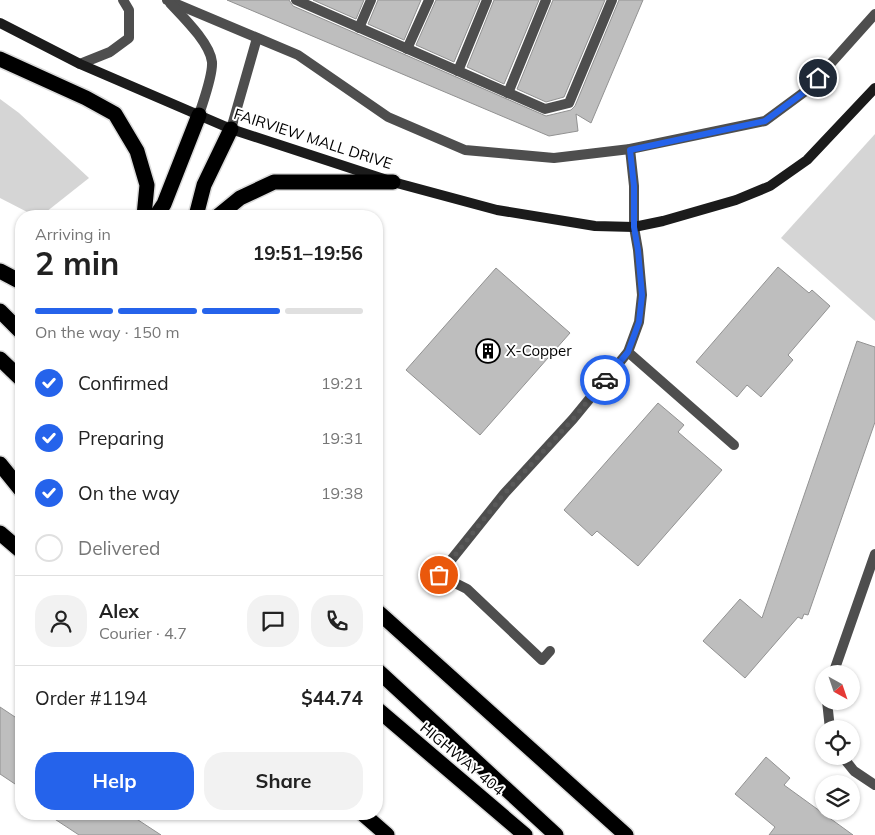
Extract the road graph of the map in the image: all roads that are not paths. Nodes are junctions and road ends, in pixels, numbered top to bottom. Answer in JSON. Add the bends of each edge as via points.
{"nodes":[{"id":1,"x":123,"y":0,"type":"edge"},
{"id":2,"x":167,"y":0,"type":"edge"},
{"id":3,"x":296,"y":0,"type":"edge"},
{"id":4,"x":371,"y":0,"type":"edge"},
{"id":5,"x":429,"y":0,"type":"edge"},
{"id":6,"x":487,"y":0,"type":"edge"},
{"id":7,"x":546,"y":0,"type":"edge"},
{"id":8,"x":612,"y":0,"type":"edge"},
{"id":9,"x":313,"y":4,"type":"edge"},
{"id":10,"x":875,"y":14,"type":"edge"},
{"id":11,"x":0,"y":23,"type":"edge"},
{"id":12,"x":359,"y":28,"type":"junction"},
{"id":13,"x":257,"y":38,"type":"junction"},
{"id":14,"x":407,"y":49,"type":"junction"},
{"id":15,"x":0,"y":59,"type":"edge"},
{"id":16,"x":80,"y":64,"type":"junction"},
{"id":17,"x":458,"y":71,"type":"junction"},
{"id":18,"x":875,"y":88,"type":"edge"},
{"id":19,"x":508,"y":93,"type":"junction"},
{"id":20,"x":199,"y":115,"type":"junction"},
{"id":21,"x":231,"y":129,"type":"junction"},
{"id":22,"x":630,"y":150,"type":"junction"},
{"id":23,"x":393,"y":182,"type":"junction"},
{"id":24,"x":145,"y":210,"type":"edge"},
{"id":25,"x":160,"y":210,"type":"edge"},
{"id":26,"x":198,"y":210,"type":"edge"},
{"id":27,"x":225,"y":210,"type":"edge"},
{"id":28,"x":634,"y":227,"type":"junction"},
{"id":29,"x":0,"y":272,"type":"edge"},
{"id":30,"x":15,"y":279,"type":"edge"},
{"id":31,"x":0,"y":311,"type":"edge"},
{"id":32,"x":15,"y":326,"type":"edge"},
{"id":33,"x":628,"y":352,"type":"junction"},
{"id":34,"x":0,"y":359,"type":"edge"},
{"id":35,"x":15,"y":373,"type":"edge"},
{"id":36,"x":734,"y":445,"type":"dead end"},
{"id":37,"x":0,"y":464,"type":"edge"},
{"id":38,"x":0,"y":480,"type":"edge"},
{"id":39,"x":15,"y":483,"type":"edge"},
{"id":40,"x":15,"y":492,"type":"edge"},
{"id":41,"x":0,"y":533,"type":"edge"},
{"id":42,"x":15,"y":546,"type":"edge"},
{"id":43,"x":875,"y":554,"type":"edge"},
{"id":44,"x":383,"y":616,"type":"edge"},
{"id":45,"x":550,"y":651,"type":"dead end"},
{"id":46,"x":836,"y":665,"type":"edge"},
{"id":47,"x":383,"y":675,"type":"edge"},
{"id":48,"x":383,"y":714,"type":"edge"},
{"id":49,"x":849,"y":765,"type":"edge"},
{"id":50,"x":875,"y":785,"type":"edge"},
{"id":51,"x":370,"y":820,"type":"edge"},
{"id":52,"x":387,"y":835,"type":"edge"},
{"id":53,"x":525,"y":835,"type":"edge"},
{"id":54,"x":556,"y":835,"type":"edge"},
{"id":55,"x":626,"y":835,"type":"edge"}],
"edges":[{"from":1,"to":16,"type":"street","via":[[129,10],[129,38],[110,52]]},
{"from":2,"to":13,"type":"street"},
{"from":2,"to":20,"type":"street","via":[[202,38],[212,62]]},
{"from":3,"to":9,"type":"street"},
{"from":4,"to":12,"type":"street"},
{"from":5,"to":14,"type":"street"},
{"from":6,"to":17,"type":"street"},
{"from":7,"to":19,"type":"street"},
{"from":8,"to":19,"type":"street","via":[[569,103],[545,109]]},
{"from":9,"to":12,"type":"street"},
{"from":10,"to":22,"type":"street","via":[[807,90],[765,121]]},
{"from":11,"to":16,"type":"street","name":"FAIRVIEW MALL DRIVE"},
{"from":12,"to":14,"type":"street"},
{"from":13,"to":21,"type":"street"},
{"from":13,"to":22,"type":"street","via":[[298,55],[388,117],[465,150],[554,158]]},
{"from":14,"to":17,"type":"street"},
{"from":15,"to":24,"type":"highway","via":[[115,114],[137,151],[147,185]]},
{"from":16,"to":20,"type":"street","name":"FAIRVIEW MALL DRIVE"},
{"from":17,"to":19,"type":"street"},
{"from":18,"to":28,"type":"street","name":"FAIRVIEW MALL DRIVE","via":[[807,160],[770,186],[736,200]]},
{"from":20,"to":21,"type":"street","name":"FAIRVIEW MALL DRIVE"},
{"from":20,"to":25,"type":"highway"},
{"from":21,"to":23,"type":"street","name":"FAIRVIEW MALL DRIVE"},
{"from":21,"to":26,"type":"highway","via":[[204,185]]},
{"from":22,"to":28,"type":"street"},
{"from":23,"to":27,"type":"highway","via":[[274,182],[240,198]]},
{"from":23,"to":28,"type":"street","name":"FAIRVIEW MALL DRIVE","via":[[497,210],[595,226]]},
{"from":28,"to":33,"type":"street","via":[[642,295],[639,322]]},
{"from":29,"to":30,"type":"highway"},
{"from":31,"to":32,"type":"highway"},
{"from":33,"to":36,"type":"street"},
{"from":33,"to":45,"type":"street","via":[[573,419],[504,494],[439,575],[467,589],[542,660]]},
{"from":34,"to":35,"type":"highway"},
{"from":37,"to":39,"type":"highway"},
{"from":38,"to":40,"type":"highway"},
{"from":41,"to":42,"type":"highway"},
{"from":43,"to":46,"type":"street"},
{"from":44,"to":55,"type":"highway"},
{"from":47,"to":54,"type":"highway"},
{"from":48,"to":53,"type":"highway","name":"HIGHWAY 404"},
{"from":49,"to":50,"type":"street"},
{"from":51,"to":52,"type":"highway"}]}
